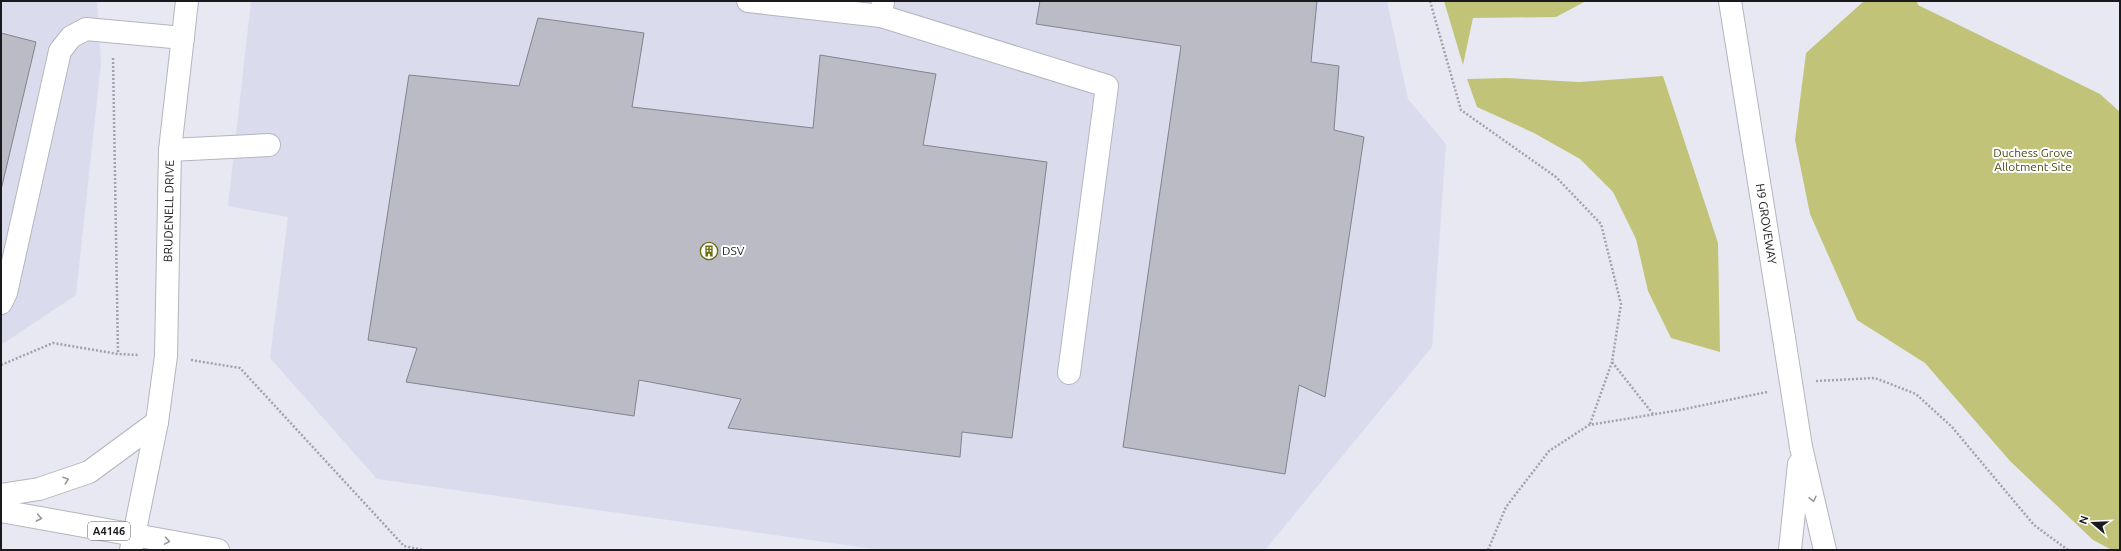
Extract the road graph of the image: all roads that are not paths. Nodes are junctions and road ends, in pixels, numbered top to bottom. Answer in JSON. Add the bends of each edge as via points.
{"nodes":[{"id":1,"x":187,"y":1,"type":"edge"},
{"id":2,"x":748,"y":1,"type":"edge"},
{"id":3,"x":1730,"y":1,"type":"edge"},
{"id":4,"x":882,"y":9,"type":"edge"},
{"id":5,"x":182,"y":38,"type":"junction"},
{"id":6,"x":269,"y":145,"type":"dead end"},
{"id":7,"x":170,"y":150,"type":"junction"},
{"id":8,"x":1,"y":303,"type":"edge"},
{"id":9,"x":1069,"y":373,"type":"dead end"},
{"id":10,"x":157,"y":422,"type":"junction"},
{"id":11,"x":1800,"y":447,"type":"junction"},
{"id":12,"x":1,"y":494,"type":"edge"},
{"id":13,"x":1,"y":511,"type":"edge"},
{"id":14,"x":133,"y":543,"type":"edge"},
{"id":15,"x":218,"y":550,"type":"edge"},
{"id":16,"x":1790,"y":550,"type":"edge"},
{"id":17,"x":1825,"y":550,"type":"edge"}],
"edges":[{"from":1,"to":5,"type":"main road","name":"BRUDENELL DRIVE"},
{"from":2,"to":4,"type":"main road"},
{"from":3,"to":11,"type":"main road","name":"H9 GROVEWAY","bridge":true},
{"from":4,"to":9,"type":"main road","via":[[1107,86]]},
{"from":5,"to":7,"type":"main road","name":"BRUDENELL DRIVE"},
{"from":5,"to":8,"type":"main road","via":[[86,29],[72,37],[60,51],[6,293]]},
{"from":6,"to":7,"type":"main road"},
{"from":7,"to":10,"type":"main road","name":"BRUDENELL DRIVE","via":[[166,356]]},
{"from":12,"to":10,"type":"main road","one_way":true,"via":[[39,489],[89,472]]},
{"from":10,"to":14,"type":"main road","name":"BRUDENELL DRIVE"},
{"from":11,"to":16,"type":"main road","name":"H9 GROVEWAY"},
{"from":11,"to":17,"type":"main road","name":"H9 GROVEWAY","one_way":true},
{"from":13,"to":14,"type":"main road","number":"A4146","one_way":true},
{"from":14,"to":15,"type":"main road","number":"A4146","one_way":true}]}
